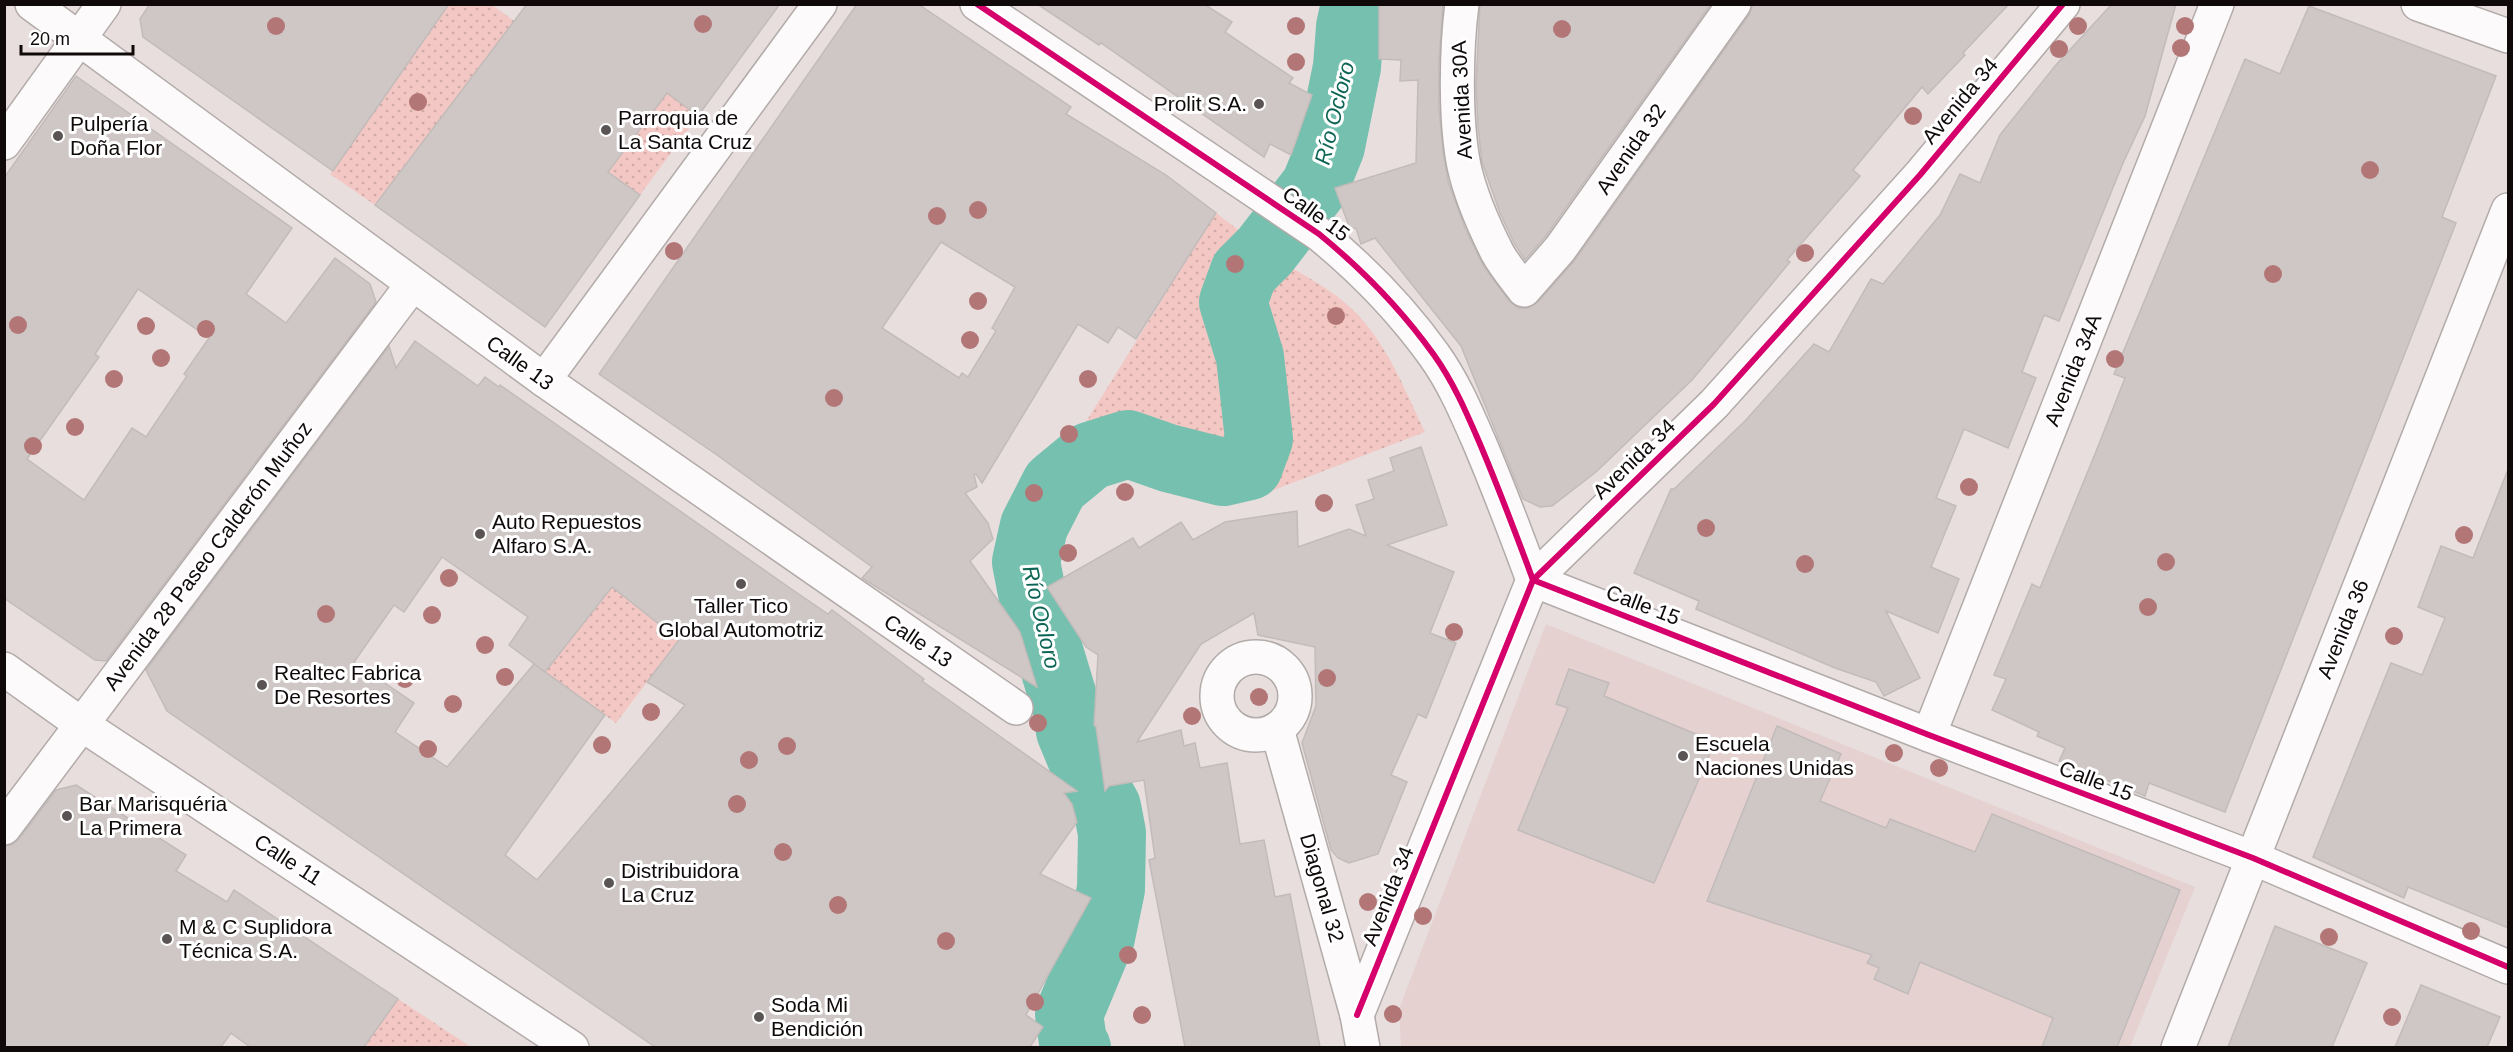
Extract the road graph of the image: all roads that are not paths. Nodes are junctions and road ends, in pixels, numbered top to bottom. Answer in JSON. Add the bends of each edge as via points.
{"nodes":[{"id":1,"x":32,"y":4,"type":"edge"},
{"id":2,"x":104,"y":4,"type":"edge"},
{"id":3,"x":820,"y":4,"type":"edge"},
{"id":4,"x":977,"y":4,"type":"edge"},
{"id":5,"x":1462,"y":4,"type":"edge"},
{"id":6,"x":1734,"y":4,"type":"edge"},
{"id":7,"x":2063,"y":4,"type":"edge"},
{"id":8,"x":2217,"y":4,"type":"edge"},
{"id":9,"x":2418,"y":4,"type":"edge"},
{"id":10,"x":2508,"y":36,"type":"edge"},
{"id":11,"x":80,"y":39,"type":"junction"},
{"id":12,"x":4,"y":143,"type":"edge"},
{"id":13,"x":2508,"y":210,"type":"edge"},
{"id":14,"x":412,"y":285,"type":"junction"},
{"id":15,"x":1524,"y":290,"type":"joint"},
{"id":16,"x":544,"y":380,"type":"junction"},
{"id":17,"x":1533,"y":580,"type":"junction"},
{"id":18,"x":4,"y":669,"type":"edge"},
{"id":19,"x":1016,"y":708,"type":"dead end"},
{"id":20,"x":81,"y":724,"type":"junction"},
{"id":21,"x":1277,"y":729,"type":"dead end"},
{"id":22,"x":1929,"y":735,"type":"junction"},
{"id":23,"x":4,"y":828,"type":"edge"},
{"id":24,"x":2253,"y":858,"type":"junction"},
{"id":25,"x":2508,"y":967,"type":"edge"},
{"id":26,"x":1358,"y":1016,"type":"junction"},
{"id":27,"x":572,"y":1047,"type":"edge"},
{"id":28,"x":1363,"y":1047,"type":"edge"},
{"id":29,"x":2178,"y":1047,"type":"edge"}],
"edges":[{"from":1,"to":11,"type":"street","name":"Calle 13"},
{"from":2,"to":11,"type":"street"},
{"from":3,"to":16,"type":"street"},
{"from":4,"to":17,"type":"street","name":"Calle 15","via":[[1319,234],[1390,299],[1436,357],[1461,399]]},
{"from":5,"to":15,"type":"street","name":"Avenida 30A","via":[[1458,50],[1464,166],[1498,254]]},
{"from":6,"to":15,"type":"street","name":"Avenida 32","via":[[1560,249]]},
{"from":7,"to":17,"type":"street","name":"Avenida 34","via":[[1920,175],[1714,404]]},
{"from":8,"to":22,"type":"street","name":"Avenida 34A"},
{"from":9,"to":10,"type":"street"},
{"from":11,"to":12,"type":"street"},
{"from":11,"to":14,"type":"street","name":"Calle 13"},
{"from":13,"to":24,"type":"street","name":"Avenida 36"},
{"from":14,"to":16,"type":"street","name":"Calle 13"},
{"from":14,"to":20,"type":"street","name":"Avenida 28 Paseo Calderón Muñoz"},
{"from":16,"to":19,"type":"street","name":"Calle 13"},
{"from":17,"to":22,"type":"street","name":"Calle 15"},
{"from":17,"to":26,"type":"street","name":"Avenida 34"},
{"from":18,"to":20,"type":"street","name":"Calle 11"},
{"from":20,"to":23,"type":"street","name":"Avenida 28 Paseo Calderón Muñoz"},
{"from":20,"to":27,"type":"street","name":"Calle 11"},
{"from":21,"to":26,"type":"street","name":"Diagonal 32"},
{"from":22,"to":24,"type":"street","name":"Calle 15"},
{"from":24,"to":25,"type":"street","name":"Calle 15"},
{"from":24,"to":29,"type":"street","name":"Avenida 36"},
{"from":26,"to":28,"type":"street","name":"Diagonal 32"}]}
